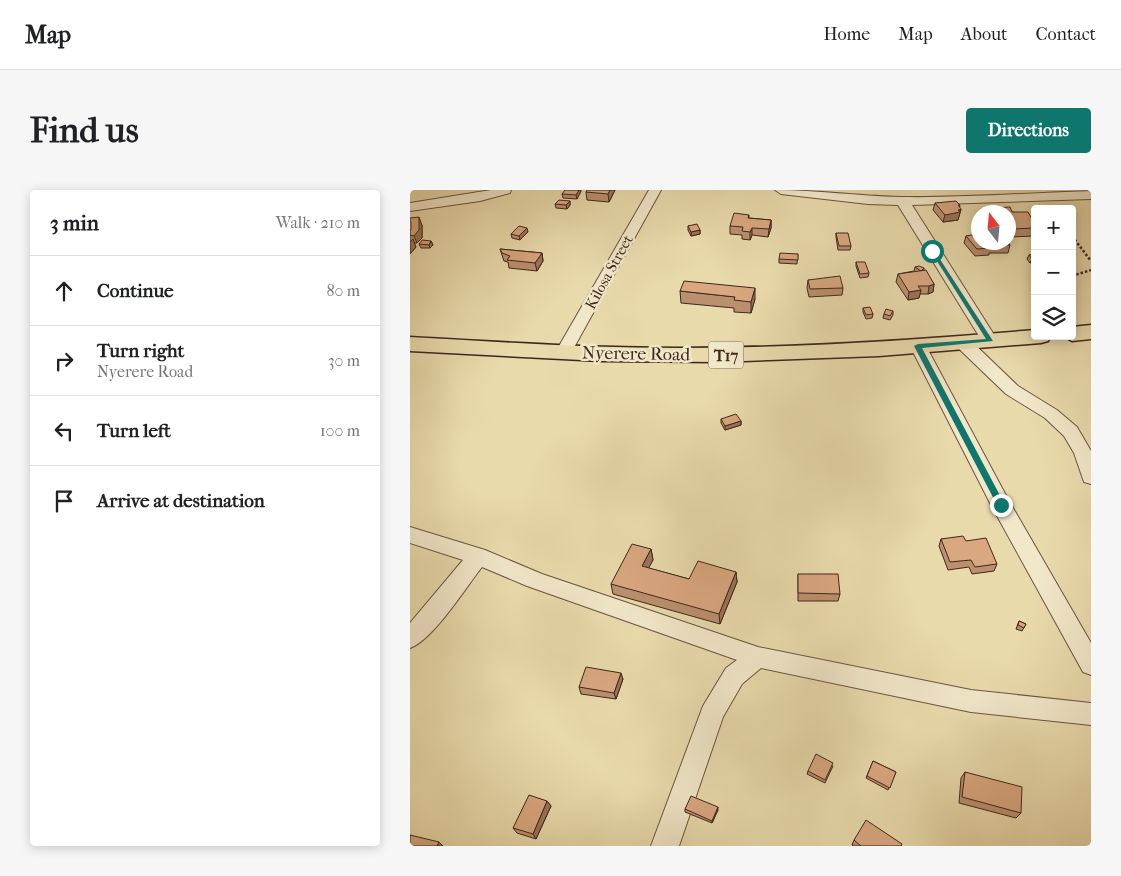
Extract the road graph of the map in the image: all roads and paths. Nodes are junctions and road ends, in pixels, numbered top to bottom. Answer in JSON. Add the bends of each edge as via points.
{"nodes":[{"id":1,"x":505,"y":190,"type":"edge"},
{"id":2,"x":655,"y":190,"type":"edge"},
{"id":3,"x":781,"y":190,"type":"edge"},
{"id":4,"x":1085,"y":193,"type":"edge"},
{"id":5,"x":903,"y":201,"type":"junction"},
{"id":6,"x":410,"y":207,"type":"edge"},
{"id":7,"x":1076,"y":241,"type":"edge"},
{"id":8,"x":1091,"y":261,"type":"edge"},
{"id":9,"x":1091,"y":270,"type":"edge"},
{"id":10,"x":1076,"y":275,"type":"edge"},
{"id":11,"x":1091,"y":332,"type":"edge"},
{"id":12,"x":1076,"y":334,"type":"edge"},
{"id":13,"x":1031,"y":337,"type":"edge"},
{"id":14,"x":990,"y":341,"type":"junction"},
{"id":15,"x":962,"y":342,"type":"junction"},
{"id":16,"x":410,"y":344,"type":"edge"},
{"id":17,"x":918,"y":346,"type":"junction"},
{"id":18,"x":563,"y":353,"type":"junction"},
{"id":19,"x":1091,"y":477,"type":"edge"},
{"id":20,"x":410,"y":535,"type":"edge"},
{"id":21,"x":478,"y":556,"type":"junction"},
{"id":22,"x":410,"y":638,"type":"edge"},
{"id":23,"x":758,"y":657,"type":"junction"},
{"id":24,"x":1091,"y":665,"type":"edge"},
{"id":25,"x":1091,"y":714,"type":"edge"},
{"id":26,"x":665,"y":846,"type":"edge"}],
"edges":[{"from":1,"to":6,"type":"street"},
{"from":2,"to":18,"type":"street","name":"Kilosa Street"},
{"from":3,"to":5,"type":"street"},
{"from":4,"to":5,"type":"street","via":[[1022,199]]},
{"from":5,"to":14,"type":"street"},
{"from":7,"to":8,"type":"path"},
{"from":9,"to":10,"type":"path"},
{"from":11,"to":12,"type":"main road"},
{"from":13,"to":14,"type":"main road","name":"Nyerere Road","number":"T17"},
{"from":14,"to":15,"type":"main road","name":"Nyerere Road","number":"T17"},
{"from":15,"to":17,"type":"main road","name":"Nyerere Road","number":"T17"},
{"from":15,"to":19,"type":"street","via":[[1012,390],[1066,427],[1083,453]]},
{"from":16,"to":18,"type":"main road","name":"Nyerere Road","number":"T17"},
{"from":17,"to":18,"type":"main road","name":"Nyerere Road","number":"T17","via":[[715,356]]},
{"from":17,"to":24,"type":"street","via":[[1001,505]]},
{"from":20,"to":21,"type":"street"},
{"from":21,"to":22,"type":"street"},
{"from":21,"to":23,"type":"street","via":[[535,580]]},
{"from":23,"to":25,"type":"street","via":[[971,701]]},
{"from":23,"to":26,"type":"street","via":[[734,676],[712,714]]}]}
